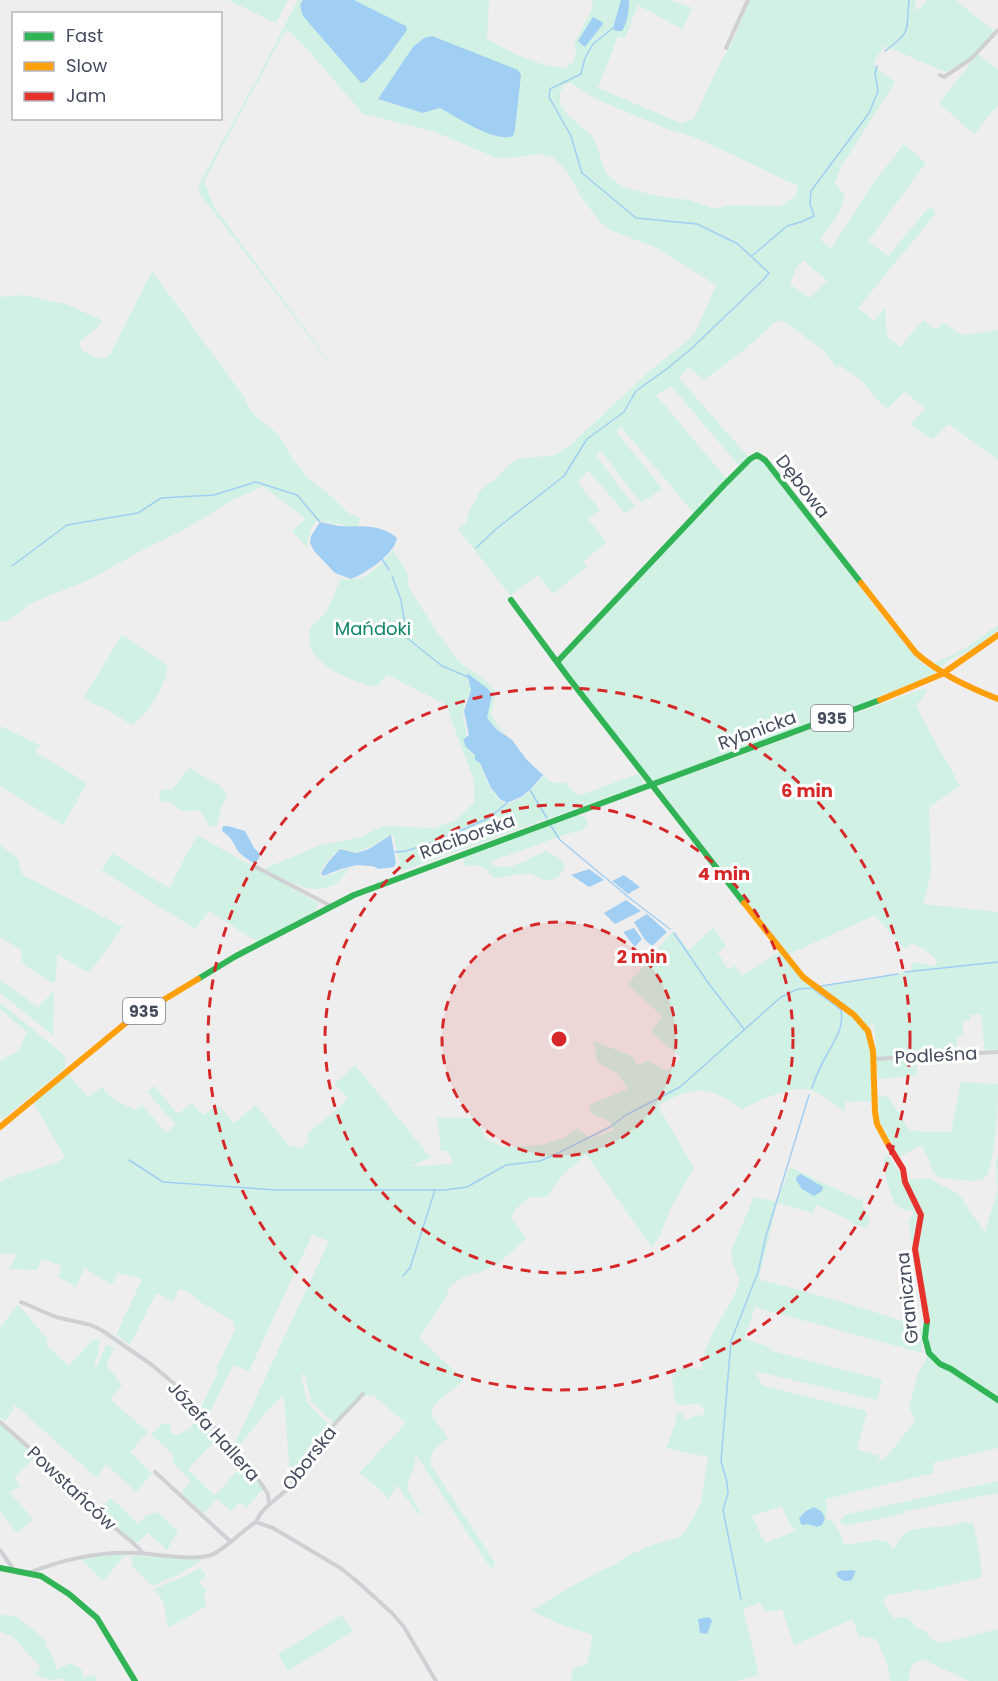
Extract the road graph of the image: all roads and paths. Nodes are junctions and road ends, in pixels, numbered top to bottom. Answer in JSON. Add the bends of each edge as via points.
{"nodes":[{"id":1,"x":748,"y":0,"type":"edge"},
{"id":2,"x":998,"y":30,"type":"edge"},
{"id":3,"x":726,"y":48,"type":"dead end"},
{"id":4,"x":940,"y":75,"type":"dead end"},
{"id":5,"x":511,"y":600,"type":"dead end"},
{"id":6,"x":998,"y":635,"type":"edge"},
{"id":7,"x":557,"y":662,"type":"junction"},
{"id":8,"x":942,"y":674,"type":"junction"},
{"id":9,"x":998,"y":699,"type":"edge"},
{"id":10,"x":652,"y":784,"type":"junction"},
{"id":11,"x":254,"y":866,"type":"dead end"},
{"id":12,"x":331,"y":906,"type":"junction"},
{"id":13,"x":998,"y":1052,"type":"edge"},
{"id":14,"x":874,"y":1059,"type":"junction"},
{"id":15,"x":0,"y":1127,"type":"edge"},
{"id":16,"x":21,"y":1302,"type":"dead end"},
{"id":17,"x":363,"y":1394,"type":"dead end"},
{"id":18,"x":998,"y":1400,"type":"edge"},
{"id":19,"x":0,"y":1422,"type":"edge"},
{"id":20,"x":155,"y":1472,"type":"dead end"},
{"id":21,"x":269,"y":1504,"type":"junction"},
{"id":22,"x":256,"y":1522,"type":"junction"},
{"id":23,"x":230,"y":1541,"type":"junction"},
{"id":24,"x":137,"y":1545,"type":"junction"},
{"id":25,"x":0,"y":1550,"type":"edge"},
{"id":26,"x":135,"y":1553,"type":"junction"},
{"id":27,"x":143,"y":1554,"type":"junction"},
{"id":28,"x":0,"y":1568,"type":"edge"},
{"id":29,"x":14,"y":1570,"type":"junction"},
{"id":30,"x":28,"y":1573,"type":"junction"},
{"id":31,"x":135,"y":1681,"type":"edge"},
{"id":32,"x":436,"y":1681,"type":"edge"}],
"edges":[{"from":1,"to":3,"type":"street"},
{"from":2,"to":4,"type":"street","via":[[971,59],[944,77]]},
{"from":5,"to":7,"type":"street"},
{"from":6,"to":8,"type":"street","name":"Rybnicka","number":"935"},
{"from":7,"to":8,"type":"street","name":"Dębowa","via":[[757,455],[780,478],[911,647]]},
{"from":7,"to":10,"type":"street"},
{"from":8,"to":9,"type":"street"},
{"from":8,"to":10,"type":"street","name":"Rybnicka","number":"935"},
{"from":10,"to":12,"type":"street","name":"Raciborska","number":"935"},
{"from":10,"to":14,"type":"street","via":[[803,977],[863,1023]]},
{"from":11,"to":12,"type":"street"},
{"from":12,"to":15,"type":"street","name":"Raciborska","number":"935","via":[[236,956],[127,1022]]},
{"from":13,"to":14,"type":"street","name":"Podleśna"},
{"from":14,"to":18,"type":"street","name":"Graniczna","via":[[877,1124],[903,1169],[921,1215],[915,1249],[929,1353]]},
{"from":16,"to":21,"type":"street","name":"Józefa Hallera","via":[[56,1317],[91,1325],[152,1365],[184,1392],[254,1473],[268,1494]]},
{"from":17,"to":21,"type":"street","name":"Oborska","via":[[315,1447],[288,1490]]},
{"from":19,"to":24,"type":"street","name":"Powstańców"},
{"from":20,"to":23,"type":"street"},
{"from":21,"to":22,"type":"street","name":"Oborska"},
{"from":22,"to":23,"type":"street","name":"Powstańców"},
{"from":22,"to":32,"type":"street","via":[[342,1569],[360,1584],[404,1627]]},
{"from":23,"to":27,"type":"street","name":"Powstańców","via":[[211,1555]]},
{"from":24,"to":26,"type":"street"},
{"from":24,"to":27,"type":"street","name":"Powstańców"},
{"from":25,"to":29,"type":"street"},
{"from":26,"to":27,"type":"street","name":"Powstańców"},
{"from":26,"to":30,"type":"street","name":"Powstańców","via":[[95,1554]]},
{"from":28,"to":29,"type":"street"},
{"from":29,"to":30,"type":"street"},
{"from":30,"to":31,"type":"street","via":[[55,1584],[97,1618]]}]}
